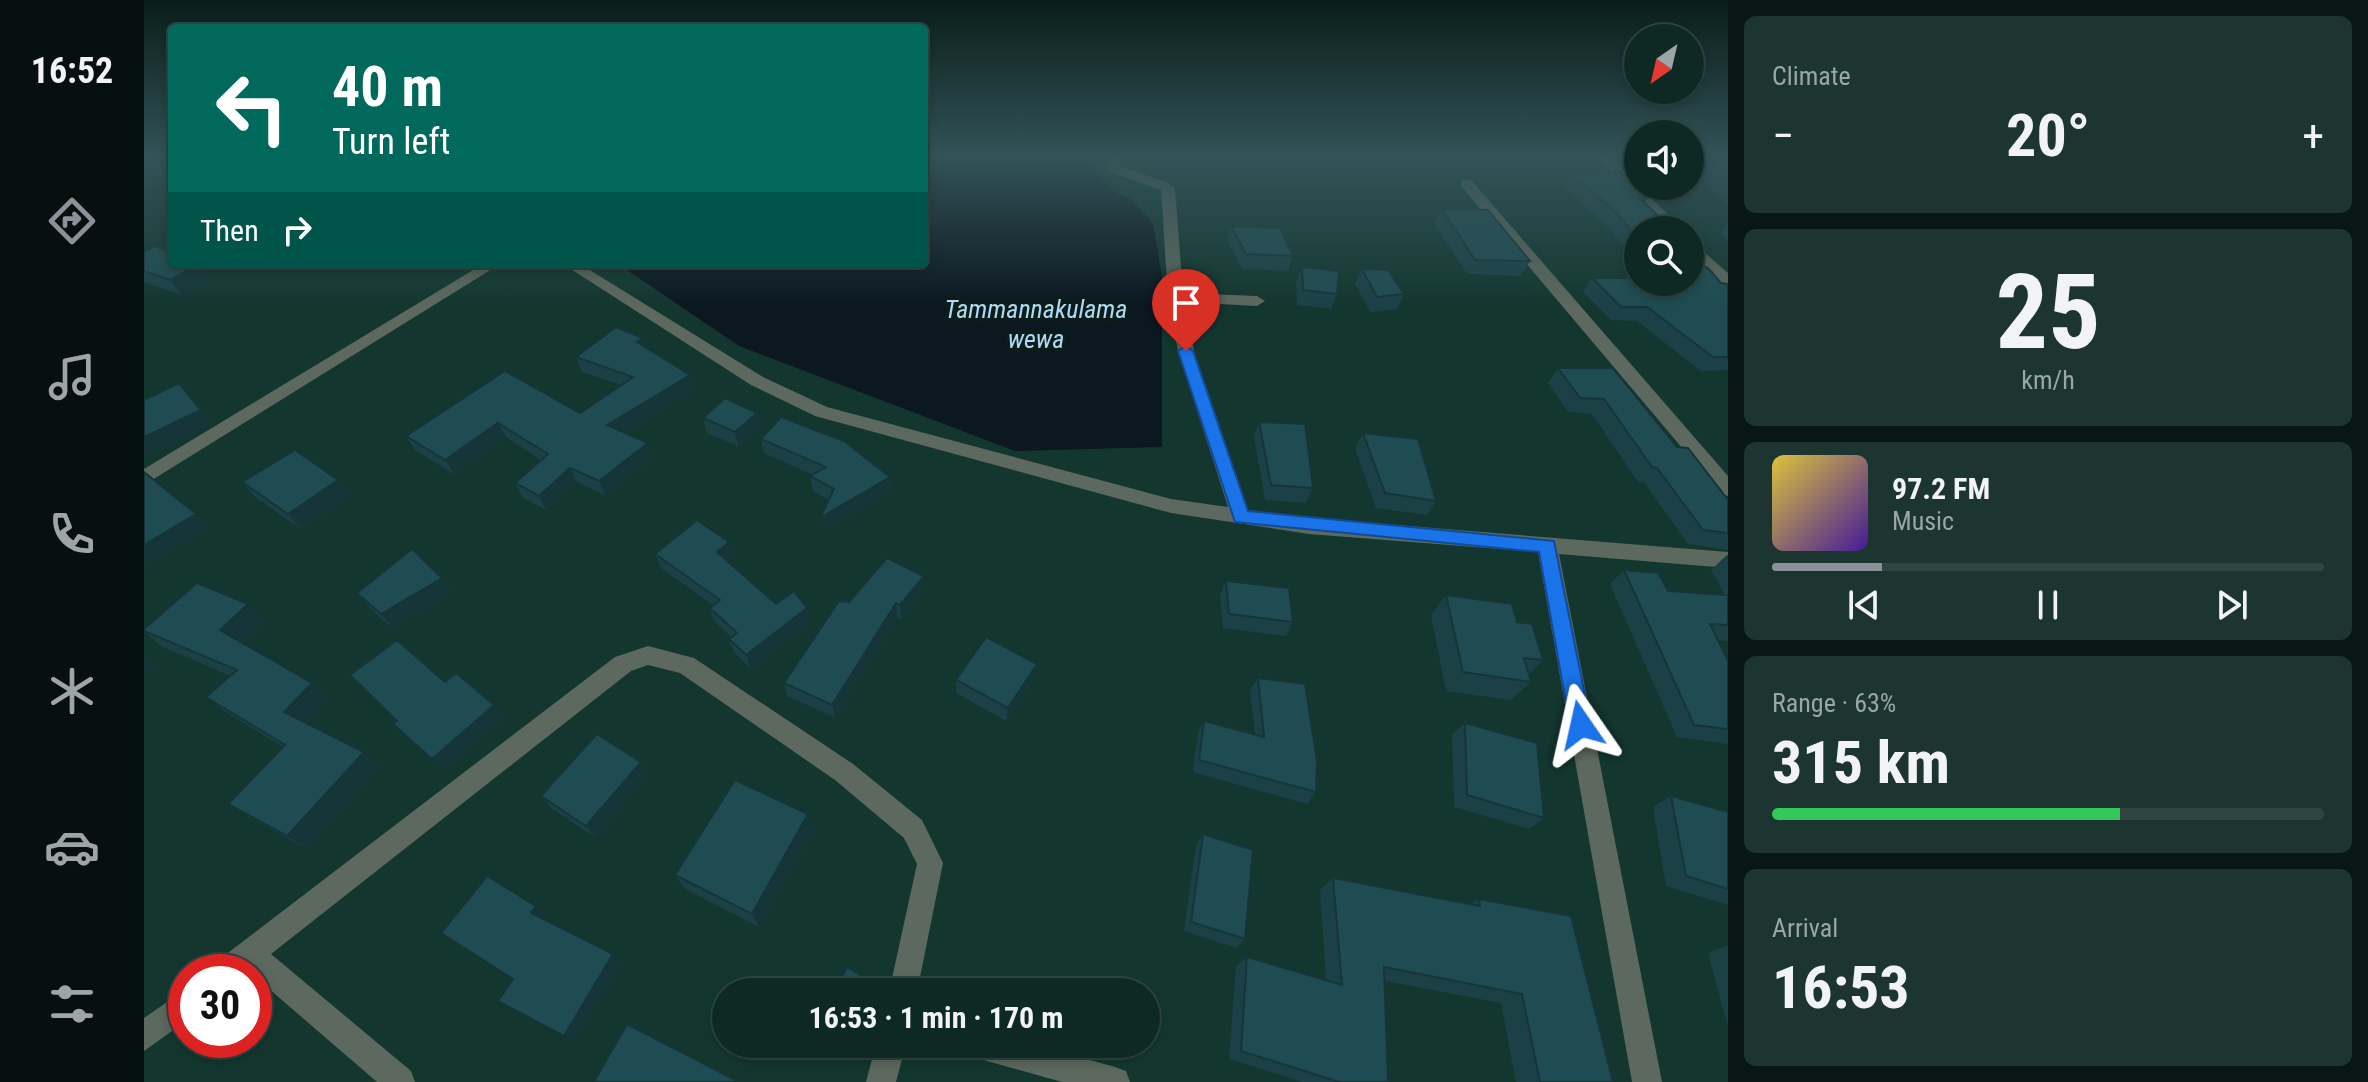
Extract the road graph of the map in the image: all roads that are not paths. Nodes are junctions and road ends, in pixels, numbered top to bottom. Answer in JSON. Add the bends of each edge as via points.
{"nodes":[{"id":1,"x":1169,"y":206,"type":"edge"},
{"id":2,"x":1486,"y":206,"type":"edge"},
{"id":3,"x":1704,"y":258,"type":"edge"},
{"id":4,"x":486,"y":268,"type":"edge"},
{"id":5,"x":576,"y":268,"type":"edge"},
{"id":6,"x":1728,"y":282,"type":"edge"},
{"id":7,"x":1176,"y":297,"type":"junction"},
{"id":8,"x":1257,"y":301,"type":"dead end"},
{"id":9,"x":144,"y":478,"type":"edge"},
{"id":10,"x":1728,"y":489,"type":"edge"},
{"id":11,"x":1241,"y":517,"type":"junction"},
{"id":12,"x":1547,"y":546,"type":"junction"},
{"id":13,"x":1728,"y":560,"type":"edge"},
{"id":14,"x":249,"y":954,"type":"edge"},
{"id":15,"x":272,"y":973,"type":"edge"},
{"id":16,"x":906,"y":978,"type":"edge"},
{"id":17,"x":168,"y":1017,"type":"edge"},
{"id":18,"x":144,"y":1036,"type":"edge"},
{"id":19,"x":887,"y":1058,"type":"edge"},
{"id":20,"x":1030,"y":1058,"type":"edge"},
{"id":21,"x":400,"y":1082,"type":"edge"},
{"id":22,"x":881,"y":1082,"type":"edge"},
{"id":23,"x":1115,"y":1082,"type":"edge"},
{"id":24,"x":1647,"y":1082,"type":"edge"}],
"edges":[{"from":1,"to":7,"type":"street"},
{"from":2,"to":10,"type":"street"},
{"from":3,"to":6,"type":"street"},
{"from":4,"to":9,"type":"street"},
{"from":5,"to":11,"type":"street","via":[[757,381],[821,412],[1171,506]]},
{"from":7,"to":8,"type":"street"},
{"from":7,"to":11,"type":"street","via":[[1186,351]]},
{"from":11,"to":12,"type":"street"},
{"from":12,"to":13,"type":"street"},
{"from":12,"to":24,"type":"street"},
{"from":14,"to":16,"type":"street","via":[[623,664],[648,655],[686,665],[728,690],[844,772],[913,829],[930,863]]},
{"from":15,"to":21,"type":"street"},
{"from":17,"to":18,"type":"street"},
{"from":19,"to":22,"type":"street"},
{"from":20,"to":23,"type":"street"}]}
